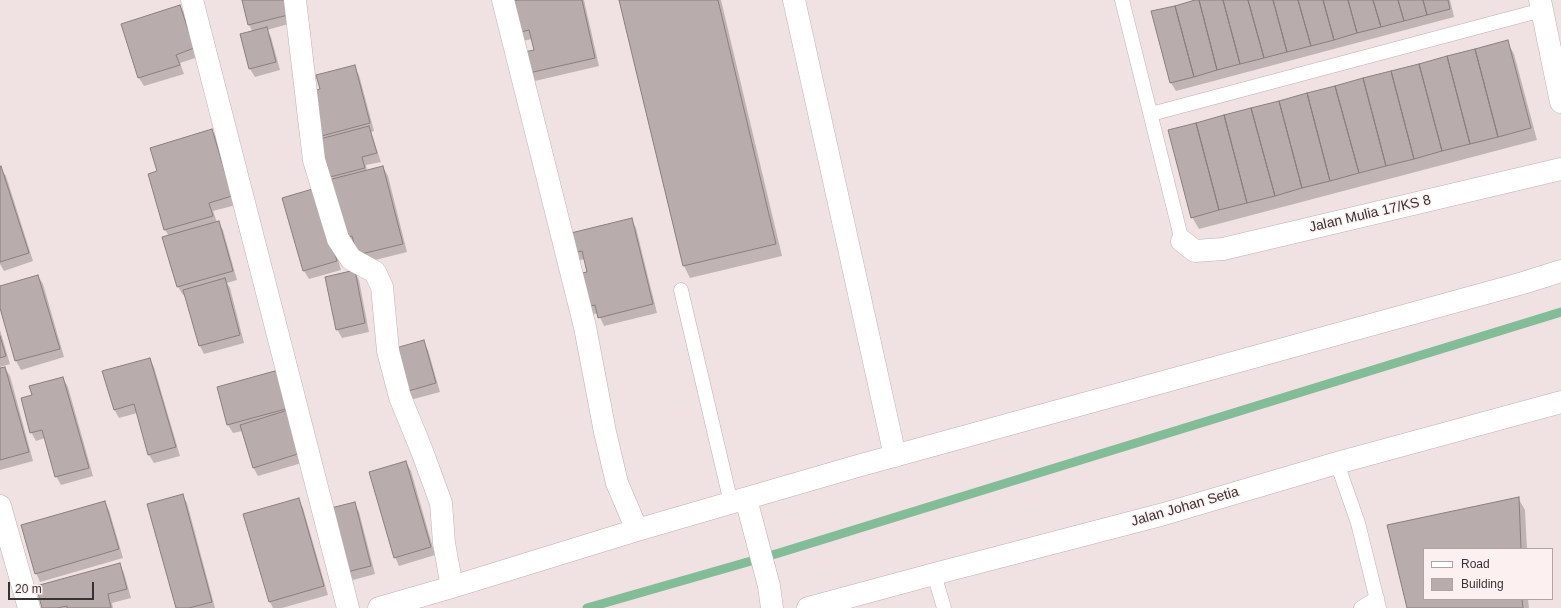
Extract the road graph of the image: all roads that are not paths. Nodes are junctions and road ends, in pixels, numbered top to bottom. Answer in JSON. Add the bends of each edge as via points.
{"nodes":[{"id":1,"x":192,"y":0,"type":"edge"},
{"id":2,"x":295,"y":0,"type":"edge"},
{"id":3,"x":503,"y":0,"type":"edge"},
{"id":4,"x":794,"y":0,"type":"edge"},
{"id":5,"x":1122,"y":0,"type":"edge"},
{"id":6,"x":1541,"y":5,"type":"edge"},
{"id":7,"x":1561,"y":102,"type":"edge"},
{"id":8,"x":1151,"y":114,"type":"junction"},
{"id":9,"x":1561,"y":169,"type":"edge"},
{"id":10,"x":1182,"y":241,"type":"joint"},
{"id":11,"x":1561,"y":271,"type":"edge"},
{"id":12,"x":681,"y":290,"type":"dead end"},
{"id":13,"x":1561,"y":402,"type":"edge"},
{"id":14,"x":895,"y":456,"type":"junction"},
{"id":15,"x":1337,"y":463,"type":"junction"},
{"id":16,"x":739,"y":501,"type":"junction"},
{"id":17,"x":0,"y":506,"type":"edge"},
{"id":18,"x":638,"y":530,"type":"junction"},
{"id":19,"x":934,"y":574,"type":"junction"},
{"id":20,"x":452,"y":587,"type":"junction"},
{"id":21,"x":1378,"y":603,"type":"edge"},
{"id":22,"x":29,"y":608,"type":"edge"},
{"id":23,"x":348,"y":608,"type":"edge"},
{"id":24,"x":379,"y":608,"type":"edge"},
{"id":25,"x":772,"y":608,"type":"edge"},
{"id":26,"x":808,"y":608,"type":"edge"},
{"id":27,"x":944,"y":608,"type":"edge"},
{"id":28,"x":1361,"y":608,"type":"edge"}],
"edges":[{"from":1,"to":23,"type":"street"},
{"from":2,"to":20,"type":"street","via":[[314,160],[338,239],[352,259],[375,272],[382,287],[388,351],[400,397],[441,503],[444,542]]},
{"from":3,"to":18,"type":"street","via":[[585,327],[617,483]]},
{"from":4,"to":14,"type":"street"},
{"from":5,"to":8,"type":"lane"},
{"from":6,"to":7,"type":"street"},
{"from":6,"to":8,"type":"lane"},
{"from":8,"to":10,"type":"lane"},
{"from":9,"to":10,"type":"street","name":"Jalan Mulia 17/KS 8","via":[[1223,249],[1195,251]]},
{"from":11,"to":14,"type":"street"},
{"from":12,"to":16,"type":"lane"},
{"from":13,"to":15,"type":"street","name":"Jalan Johan Setia"},
{"from":14,"to":16,"type":"street"},
{"from":15,"to":19,"type":"street","name":"Jalan Johan Setia","via":[[1164,514]]},
{"from":15,"to":21,"type":"lane","via":[[1358,524]]},
{"from":16,"to":18,"type":"street"},
{"from":16,"to":25,"type":"street","via":[[752,519]]},
{"from":17,"to":22,"type":"street"},
{"from":18,"to":20,"type":"street"},
{"from":19,"to":26,"type":"street","name":"Jalan Johan Setia"},
{"from":19,"to":27,"type":"lane"},
{"from":20,"to":24,"type":"street"},
{"from":21,"to":28,"type":"lane"}]}
